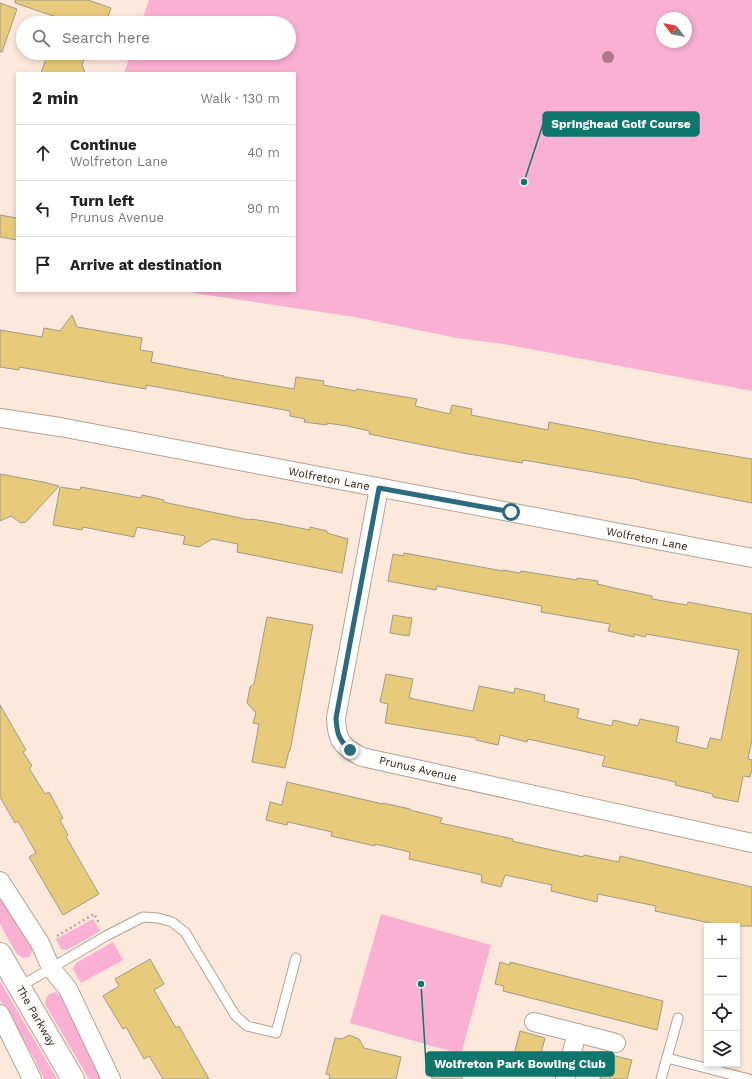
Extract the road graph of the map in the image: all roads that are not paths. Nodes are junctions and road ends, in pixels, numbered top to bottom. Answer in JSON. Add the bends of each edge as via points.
{"nodes":[{"id":1,"x":0,"y":418,"type":"edge"},
{"id":2,"x":379,"y":488,"type":"junction"},
{"id":3,"x":752,"y":558,"type":"edge"},
{"id":4,"x":752,"y":843,"type":"edge"},
{"id":5,"x":0,"y":881,"type":"edge"},
{"id":6,"x":0,"y":954,"type":"edge"},
{"id":7,"x":296,"y":958,"type":"dead end"},
{"id":8,"x":52,"y":968,"type":"junction"},
{"id":9,"x":19,"y":987,"type":"junction"},
{"id":10,"x":0,"y":1014,"type":"edge"},
{"id":11,"x":678,"y":1018,"type":"dead end"},
{"id":12,"x":534,"y":1022,"type":"dead end"},
{"id":13,"x":577,"y":1033,"type":"junction"},
{"id":14,"x":616,"y":1043,"type":"dead end"},
{"id":15,"x":667,"y":1058,"type":"junction"},
{"id":16,"x":32,"y":1079,"type":"edge"},
{"id":17,"x":73,"y":1079,"type":"edge"},
{"id":18,"x":111,"y":1079,"type":"edge"},
{"id":19,"x":565,"y":1079,"type":"edge"},
{"id":20,"x":661,"y":1079,"type":"edge"},
{"id":21,"x":749,"y":1079,"type":"edge"}],
"edges":[{"from":1,"to":2,"type":"street","name":"Wolfreton Lane","via":[[68,428]]},
{"from":2,"to":3,"type":"street","name":"Wolfreton Lane"},
{"from":2,"to":4,"type":"street","name":"Prunus Avenue","via":[[336,718],[341,743],[362,757]]},
{"from":5,"to":8,"type":"street","via":[[40,943]]},
{"from":6,"to":9,"type":"street","name":"The Parkway"},
{"from":7,"to":8,"type":"lane","via":[[276,1033],[247,1026],[235,1015],[185,932],[172,922],[143,917]]},
{"from":8,"to":9,"type":"lane"},
{"from":8,"to":18,"type":"street","via":[[68,989]]},
{"from":9,"to":17,"type":"street","name":"The Parkway"},
{"from":10,"to":16,"type":"street"},
{"from":11,"to":15,"type":"lane"},
{"from":12,"to":13,"type":"street"},
{"from":13,"to":14,"type":"street"},
{"from":13,"to":19,"type":"street"},
{"from":15,"to":20,"type":"lane"},
{"from":15,"to":21,"type":"lane"}]}
